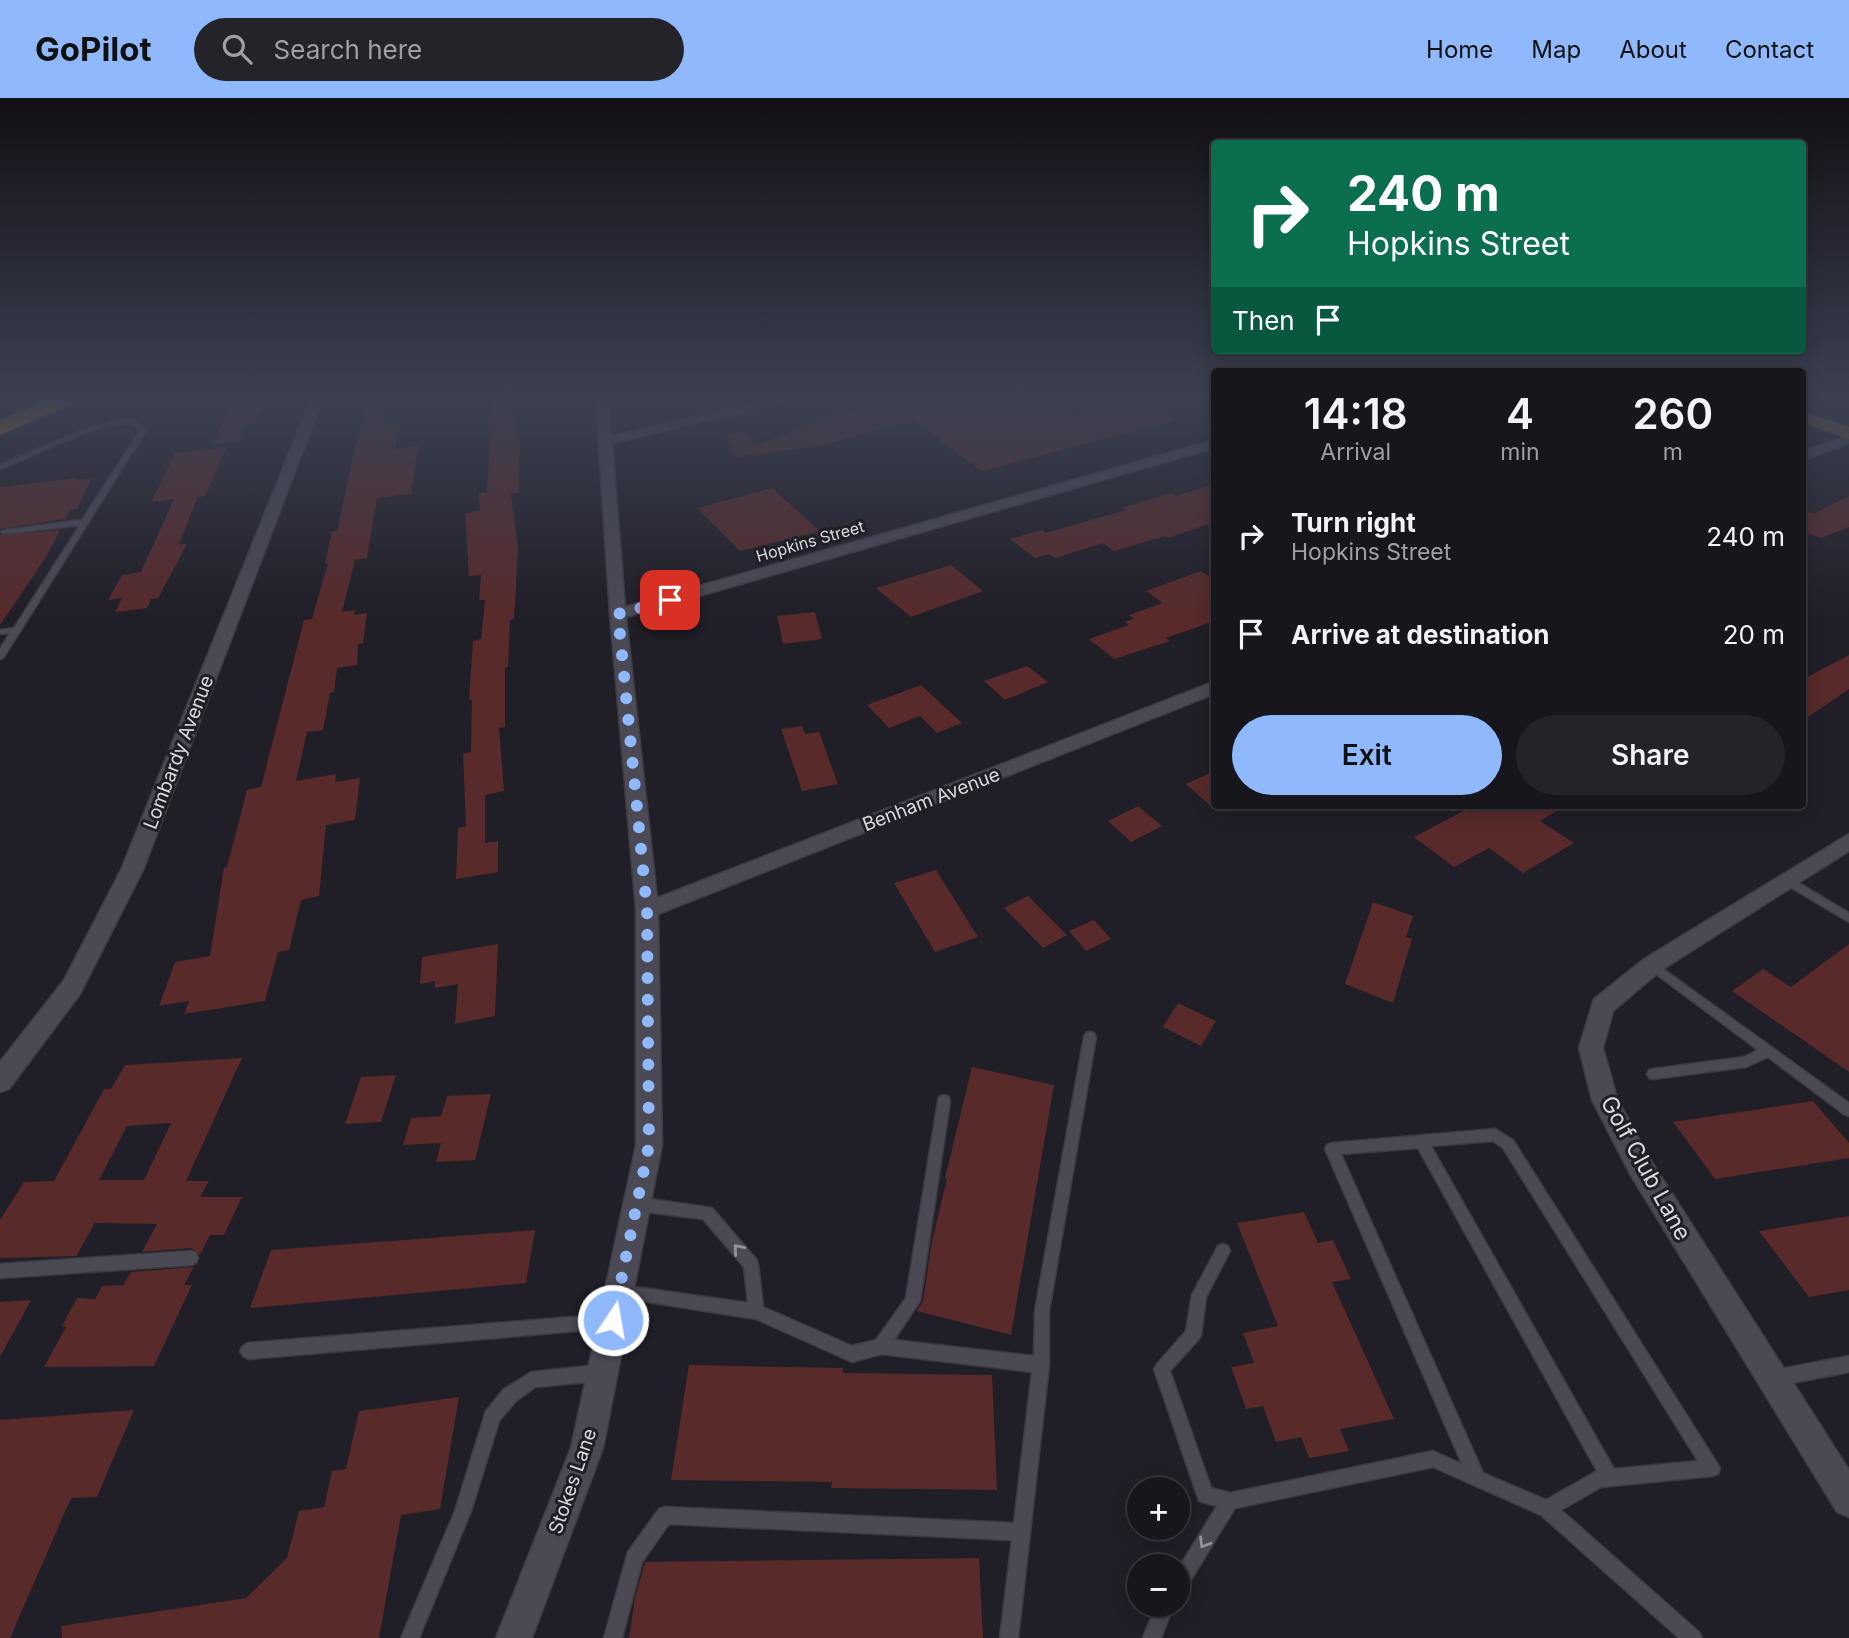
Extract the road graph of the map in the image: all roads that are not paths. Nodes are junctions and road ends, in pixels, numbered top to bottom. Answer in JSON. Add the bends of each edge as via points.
{"nodes":[{"id":1,"x":117,"y":473,"type":"edge"},
{"id":2,"x":288,"y":473,"type":"edge"},
{"id":3,"x":608,"y":473,"type":"edge"},
{"id":4,"x":1113,"y":473,"type":"edge"},
{"id":5,"x":86,"y":522,"type":"junction"},
{"id":6,"x":4,"y":532,"type":"dead end"},
{"id":7,"x":618,"y":614,"type":"junction"},
{"id":8,"x":16,"y":630,"type":"junction"},
{"id":9,"x":0,"y":632,"type":"edge"},
{"id":10,"x":0,"y":656,"type":"edge"},
{"id":11,"x":1211,"y":689,"type":"edge"},
{"id":12,"x":1849,"y":841,"type":"edge"},
{"id":13,"x":1789,"y":881,"type":"junction"},
{"id":14,"x":647,"y":910,"type":"junction"},
{"id":15,"x":1849,"y":918,"type":"edge"},
{"id":16,"x":1652,"y":965,"type":"junction"},
{"id":17,"x":1090,"y":1037,"type":"dead end"},
{"id":18,"x":1768,"y":1051,"type":"junction"},
{"id":19,"x":1653,"y":1074,"type":"dead end"},
{"id":20,"x":0,"y":1081,"type":"edge"},
{"id":21,"x":944,"y":1101,"type":"dead end"},
{"id":22,"x":1849,"y":1110,"type":"edge"},
{"id":23,"x":1421,"y":1141,"type":"junction"},
{"id":24,"x":637,"y":1204,"type":"junction"},
{"id":25,"x":1223,"y":1251,"type":"dead end"},
{"id":26,"x":191,"y":1258,"type":"dead end"},
{"id":27,"x":0,"y":1271,"type":"edge"},
{"id":28,"x":619,"y":1292,"type":"junction"},
{"id":29,"x":756,"y":1312,"type":"junction"},
{"id":30,"x":613,"y":1320,"type":"junction"},
{"id":31,"x":881,"y":1346,"type":"junction"},
{"id":32,"x":248,"y":1351,"type":"dead end"},
{"id":33,"x":1849,"y":1364,"type":"edge"},
{"id":34,"x":1041,"y":1366,"type":"junction"},
{"id":35,"x":603,"y":1372,"type":"junction"},
{"id":36,"x":1773,"y":1379,"type":"junction"},
{"id":37,"x":1477,"y":1478,"type":"junction"},
{"id":38,"x":1611,"y":1478,"type":"junction"},
{"id":39,"x":1849,"y":1500,"type":"edge"},
{"id":40,"x":1230,"y":1501,"type":"junction"},
{"id":41,"x":1547,"y":1509,"type":"junction"},
{"id":42,"x":1022,"y":1532,"type":"junction"},
{"id":43,"x":1190,"y":1566,"type":"edge"},
{"id":44,"x":1160,"y":1617,"type":"edge"},
{"id":45,"x":410,"y":1638,"type":"edge"},
{"id":46,"x":514,"y":1638,"type":"edge"},
{"id":47,"x":613,"y":1638,"type":"edge"},
{"id":48,"x":1009,"y":1638,"type":"edge"},
{"id":49,"x":1152,"y":1638,"type":"edge"},
{"id":50,"x":1693,"y":1638,"type":"edge"}],
"edges":[{"from":1,"to":5,"type":"lane"},
{"from":2,"to":20,"type":"street","name":"Lombardy Avenue","via":[[132,870],[72,987]]},
{"from":3,"to":7,"type":"street","name":"Stokes Lane"},
{"from":4,"to":7,"type":"street","name":"Hopkins Street"},
{"from":5,"to":6,"type":"lane"},
{"from":5,"to":8,"type":"lane"},
{"from":7,"to":14,"type":"street","name":"Stokes Lane"},
{"from":8,"to":9,"type":"lane"},
{"from":8,"to":10,"type":"lane"},
{"from":11,"to":14,"type":"street","name":"Benham Avenue"},
{"from":12,"to":13,"type":"street","name":"Golf Club Lane"},
{"from":13,"to":15,"type":"lane"},
{"from":13,"to":16,"type":"street","name":"Golf Club Lane"},
{"from":14,"to":24,"type":"street","name":"Stokes Lane","via":[[649,1145]]},
{"from":16,"to":18,"type":"lane"},
{"from":16,"to":36,"type":"street","name":"Golf Club Lane","via":[[1602,1006],[1591,1048],[1605,1100],[1639,1165]]},
{"from":17,"to":34,"type":"lane","via":[[1041,1311]]},
{"from":18,"to":19,"type":"lane","via":[[1746,1062]]},
{"from":18,"to":22,"type":"lane"},
{"from":21,"to":31,"type":"lane","via":[[912,1301]]},
{"from":23,"to":37,"type":"lane","via":[[1332,1149]]},
{"from":23,"to":38,"type":"lane"},
{"from":23,"to":38,"type":"lane","via":[[1495,1135],[1508,1144],[1712,1468]]},
{"from":24,"to":28,"type":"street","name":"Stokes Lane"},
{"from":29,"to":24,"type":"lane","one_way":true,"via":[[751,1264],[707,1213]]},
{"from":25,"to":40,"type":"lane","via":[[1199,1295],[1193,1335],[1162,1369],[1205,1495]]},
{"from":26,"to":27,"type":"lane"},
{"from":28,"to":29,"type":"lane"},
{"from":28,"to":30,"type":"street","name":"Stokes Lane"},
{"from":29,"to":31,"type":"lane","via":[[852,1354]]},
{"from":30,"to":32,"type":"lane"},
{"from":30,"to":35,"type":"street","name":"Stokes Lane"},
{"from":31,"to":34,"type":"lane"},
{"from":33,"to":36,"type":"lane"},
{"from":34,"to":42,"type":"lane"},
{"from":35,"to":45,"type":"lane","via":[[532,1380],[510,1395],[492,1417],[463,1511]]},
{"from":35,"to":46,"type":"street","name":"Stokes Lane","via":[[587,1448]]},
{"from":36,"to":39,"type":"street","name":"Golf Club Lane"},
{"from":37,"to":40,"type":"lane","via":[[1433,1459]]},
{"from":37,"to":41,"type":"lane"},
{"from":38,"to":41,"type":"lane","via":[[1599,1479]]},
{"from":40,"to":43,"type":"lane","one_way":true},
{"from":41,"to":50,"type":"lane"},
{"from":42,"to":47,"type":"lane","via":[[665,1515],[634,1558]]},
{"from":42,"to":48,"type":"lane"},
{"from":44,"to":49,"type":"lane"}]}
